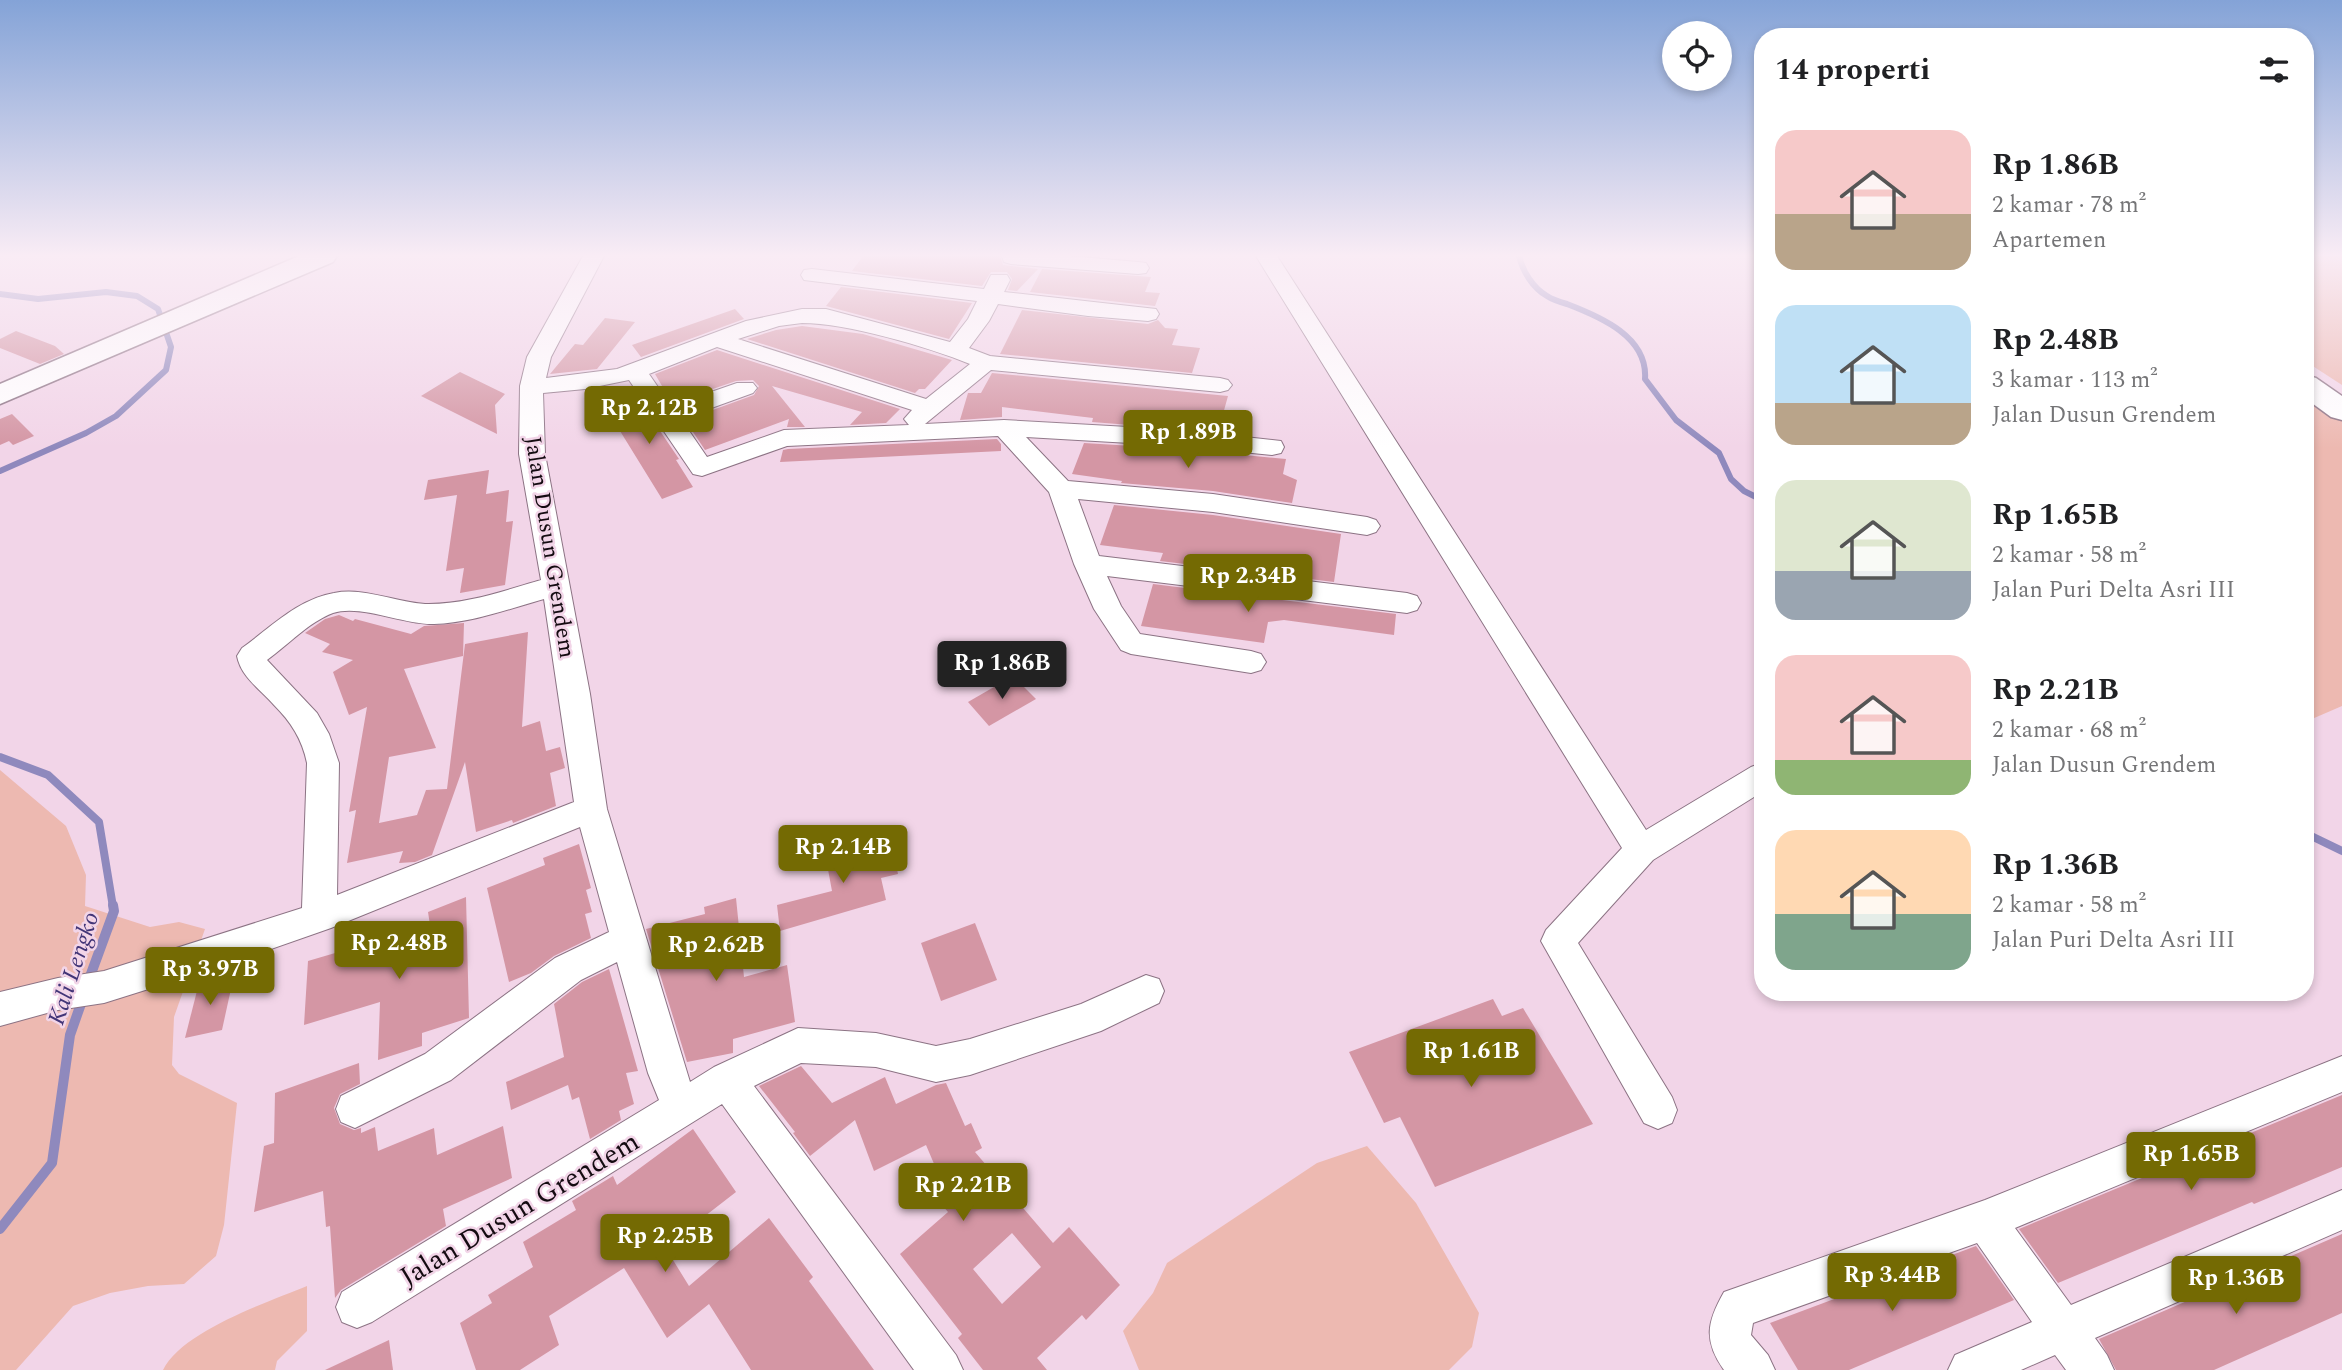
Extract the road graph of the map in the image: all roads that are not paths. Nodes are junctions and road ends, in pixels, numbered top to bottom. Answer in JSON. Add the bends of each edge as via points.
{"nodes":[{"id":1,"x":177,"y":320,"type":"edge"},
{"id":2,"x":560,"y":320,"type":"edge"},
{"id":3,"x":780,"y":320,"type":"edge"},
{"id":4,"x":841,"y":320,"type":"edge"},
{"id":5,"x":979,"y":320,"type":"edge"},
{"id":6,"x":1306,"y":320,"type":"edge"},
{"id":7,"x":719,"y":340,"type":"junction"},
{"id":8,"x":955,"y":350,"type":"junction"},
{"id":9,"x":986,"y":363,"type":"junction"},
{"id":10,"x":635,"y":371,"type":"junction"},
{"id":11,"x":1220,"y":385,"type":"dead end"},
{"id":12,"x":532,"y":386,"type":"junction"},
{"id":13,"x":745,"y":388,"type":"dead end"},
{"id":14,"x":2314,"y":390,"type":"edge"},
{"id":15,"x":0,"y":395,"type":"edge"},
{"id":16,"x":931,"y":408,"type":"junction"},
{"id":17,"x":2342,"y":410,"type":"edge"},
{"id":18,"x":666,"y":416,"type":"junction"},
{"id":19,"x":1004,"y":428,"type":"junction"},
{"id":20,"x":895,"y":433,"type":"junction"},
{"id":21,"x":1272,"y":447,"type":"dead end"},
{"id":22,"x":1061,"y":489,"type":"junction"},
{"id":23,"x":1367,"y":526,"type":"dead end"},
{"id":24,"x":1088,"y":564,"type":"junction"},
{"id":25,"x":556,"y":586,"type":"junction"},
{"id":26,"x":1407,"y":603,"type":"dead end"},
{"id":27,"x":1251,"y":663,"type":"dead end"},
{"id":28,"x":1754,"y":781,"type":"edge"},
{"id":29,"x":591,"y":808,"type":"junction"},
{"id":30,"x":1641,"y":850,"type":"junction"},
{"id":31,"x":319,"y":917,"type":"junction"},
{"id":32,"x":629,"y":939,"type":"junction"},
{"id":33,"x":1146,"y":991,"type":"dead end"},
{"id":34,"x":0,"y":1009,"type":"edge"},
{"id":35,"x":2342,"y":1074,"type":"edge"},
{"id":36,"x":727,"y":1080,"type":"junction"},
{"id":37,"x":682,"y":1108,"type":"junction"},
{"id":38,"x":355,"y":1109,"type":"dead end"},
{"id":39,"x":1657,"y":1110,"type":"dead end"},
{"id":40,"x":2342,"y":1210,"type":"edge"},
{"id":41,"x":1985,"y":1220,"type":"junction"},
{"id":42,"x":357,"y":1307,"type":"dead end"},
{"id":43,"x":2062,"y":1329,"type":"junction"},
{"id":44,"x":941,"y":1370,"type":"edge"},
{"id":45,"x":1753,"y":1370,"type":"edge"},
{"id":46,"x":1970,"y":1370,"type":"edge"},
{"id":47,"x":2092,"y":1370,"type":"edge"}],
"edges":[{"from":1,"to":15,"type":"main road"},
{"from":2,"to":12,"type":"street","name":"Jalan Dusun Grendem","via":[[540,357]]},
{"from":3,"to":7,"type":"street"},
{"from":4,"to":8,"type":"street"},
{"from":5,"to":8,"type":"street"},
{"from":6,"to":30,"type":"street"},
{"from":7,"to":10,"type":"street"},
{"from":7,"to":16,"type":"street"},
{"from":8,"to":9,"type":"street"},
{"from":9,"to":11,"type":"street"},
{"from":9,"to":16,"type":"street"},
{"from":10,"to":12,"type":"street","via":[[569,385]]},
{"from":10,"to":18,"type":"street"},
{"from":12,"to":25,"type":"street","name":"Jalan Dusun Grendem","via":[[532,454]]},
{"from":13,"to":18,"type":"street"},
{"from":14,"to":17,"type":"main road"},
{"from":16,"to":20,"type":"street"},
{"from":18,"to":20,"type":"street","via":[[702,468],[784,438]]},
{"from":19,"to":20,"type":"street"},
{"from":19,"to":21,"type":"street"},
{"from":19,"to":22,"type":"street"},
{"from":22,"to":23,"type":"street","via":[[1213,503]]},
{"from":22,"to":24,"type":"street"},
{"from":24,"to":26,"type":"street"},
{"from":24,"to":27,"type":"street","via":[[1108,609],[1131,643]]},
{"from":25,"to":29,"type":"street","name":"Jalan Dusun Grendem"},
{"from":25,"to":31,"type":"street","via":[[435,614],[350,601],[330,603],[252,656],[254,666],[309,724],[320,748]]},
{"from":28,"to":30,"type":"street"},
{"from":29,"to":31,"type":"street"},
{"from":29,"to":32,"type":"street","name":"Jalan Dusun Grendem"},
{"from":30,"to":39,"type":"street","via":[[1558,941]]},
{"from":31,"to":34,"type":"street","via":[[104,987]]},
{"from":32,"to":37,"type":"street","name":"Jalan Dusun Grendem","via":[[667,1073]]},
{"from":32,"to":38,"type":"street","via":[[568,969],[438,1067]]},
{"from":33,"to":36,"type":"street","name":"Jalan Dusun Grendem","via":[[1088,1019],[970,1057],[936,1064],[876,1050],[798,1045]]},
{"from":35,"to":41,"type":"street"},
{"from":36,"to":37,"type":"street","name":"Jalan Dusun Grendem"},
{"from":36,"to":44,"type":"street"},
{"from":37,"to":42,"type":"street","name":"Jalan Dusun Grendem"},
{"from":40,"to":43,"type":"street"},
{"from":41,"to":43,"type":"street"},
{"from":41,"to":45,"type":"street","via":[[1740,1307],[1729,1323],[1728,1335],[1737,1354]]},
{"from":43,"to":46,"type":"street"},
{"from":43,"to":47,"type":"street"}]}
